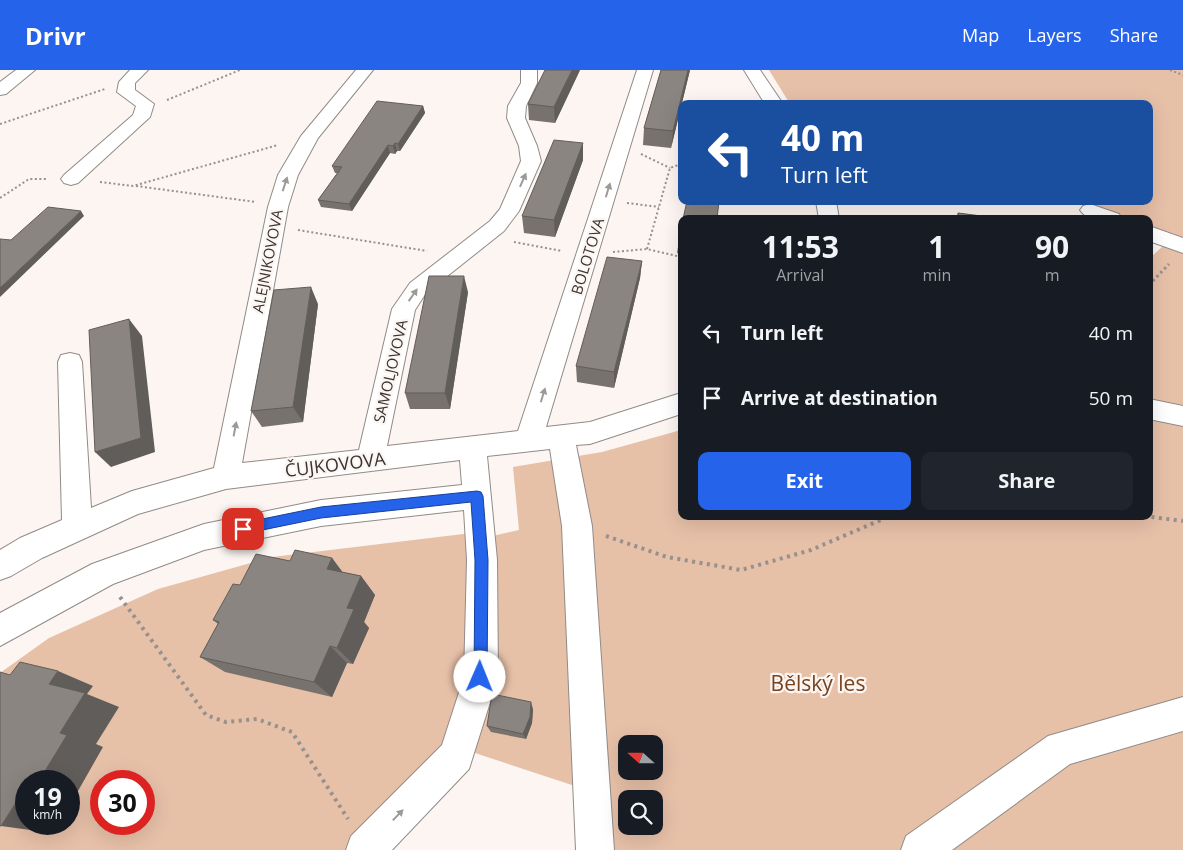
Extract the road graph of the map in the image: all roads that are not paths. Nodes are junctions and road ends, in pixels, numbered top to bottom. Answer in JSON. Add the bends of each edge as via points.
{"nodes":[{"id":1,"x":27,"y":70,"type":"edge"},
{"id":2,"x":140,"y":70,"type":"edge"},
{"id":3,"x":364,"y":70,"type":"edge"},
{"id":4,"x":529,"y":70,"type":"edge"},
{"id":5,"x":645,"y":70,"type":"edge"},
{"id":6,"x":752,"y":70,"type":"edge"},
{"id":7,"x":0,"y":90,"type":"edge"},
{"id":8,"x":771,"y":100,"type":"edge"},
{"id":9,"x":71,"y":179,"type":"road end"},
{"id":10,"x":1090,"y":210,"type":"dead end"},
{"id":11,"x":1102,"y":215,"type":"edge"},
{"id":12,"x":1153,"y":236,"type":"edge"},
{"id":13,"x":1177,"y":253,"type":"edge"},
{"id":14,"x":70,"y":362,"type":"dead end"},
{"id":15,"x":678,"y":404,"type":"edge"},
{"id":16,"x":1153,"y":410,"type":"edge"},
{"id":17,"x":1183,"y":416,"type":"edge"},
{"id":18,"x":561,"y":437,"type":"junction"},
{"id":19,"x":528,"y":442,"type":"junction"},
{"id":20,"x":473,"y":448,"type":"junction"},
{"id":21,"x":370,"y":460,"type":"junction"},
{"id":22,"x":226,"y":477,"type":"junction"},
{"id":23,"x":477,"y":496,"type":"junction"},
{"id":24,"x":77,"y":528,"type":"junction"},
{"id":25,"x":0,"y":566,"type":"edge"},
{"id":26,"x":0,"y":630,"type":"edge"},
{"id":27,"x":1183,"y":714,"type":"edge"},
{"id":28,"x":366,"y":849,"type":"edge"},
{"id":29,"x":595,"y":850,"type":"edge"},
{"id":30,"x":920,"y":850,"type":"edge"}],
"edges":[{"from":1,"to":7,"type":"street"},
{"from":2,"to":9,"type":"street","via":[[127,82],[126,92],[145,104],[141,117]]},
{"from":22,"to":3,"type":"street","name":"ALEJNIKOVOVA","one_way":true,"via":[[275,222],[288,174],[310,136]]},
{"from":21,"to":4,"type":"street","name":"SAMOLJOVOVA","one_way":true,"via":[[404,309],[418,288],[498,226],[509,211],[531,161],[516,118],[517,106],[529,83]]},
{"from":19,"to":5,"type":"street","name":"BOLOTOVA","one_way":true},
{"from":6,"to":8,"type":"street"},
{"from":10,"to":11,"type":"street"},
{"from":12,"to":13,"type":"street"},
{"from":14,"to":24,"type":"street"},
{"from":15,"to":18,"type":"street","name":"ČUJKOVOVA","via":[[590,433]]},
{"from":16,"to":17,"type":"street"},
{"from":18,"to":19,"type":"street","name":"ČUJKOVOVA"},
{"from":18,"to":29,"type":"street","via":[[577,526]]},
{"from":19,"to":20,"type":"street","name":"ČUJKOVOVA"},
{"from":20,"to":21,"type":"street","name":"ČUJKOVOVA"},
{"from":20,"to":23,"type":"street"},
{"from":21,"to":22,"type":"street","name":"ČUJKOVOVA"},
{"from":22,"to":24,"type":"street","name":"ČUJKOVOVA","via":[[132,503]]},
{"from":23,"to":26,"type":"street","via":[[321,513],[204,537],[104,574]]},
{"from":28,"to":23,"type":"street","one_way":true,"via":[[456,756],[480,677],[482,560]]},
{"from":24,"to":25,"type":"street","name":"ČUJKOVOVA"},
{"from":27,"to":30,"type":"street","via":[[1061,749]]}]}
